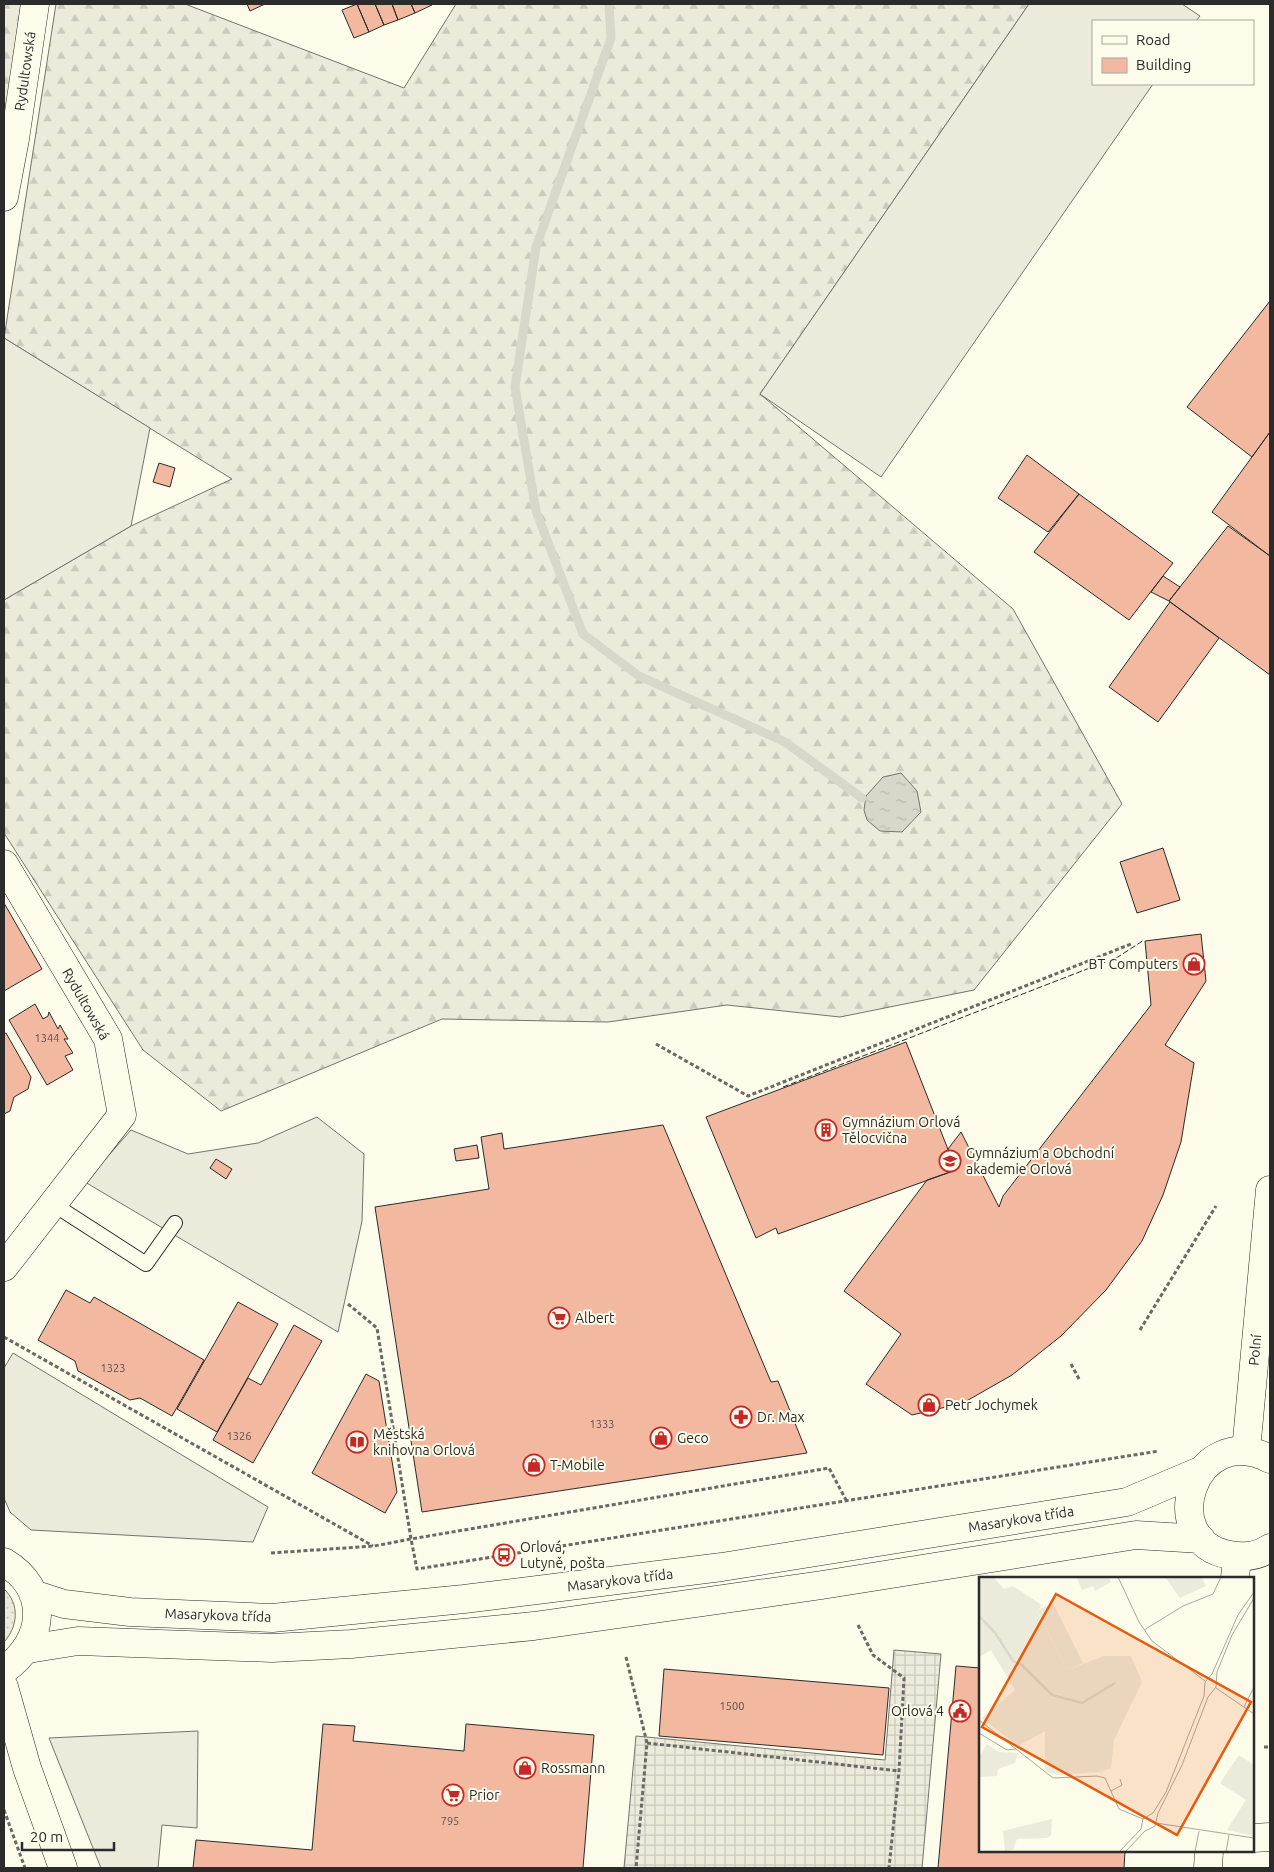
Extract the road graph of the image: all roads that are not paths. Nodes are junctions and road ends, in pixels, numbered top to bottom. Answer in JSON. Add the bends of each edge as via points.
{"nodes":[{"id":1,"x":35,"y":4,"type":"edge"},
{"id":2,"x":4,"y":197,"type":"edge"},
{"id":3,"x":4,"y":864,"type":"edge"},
{"id":4,"x":1270,"y":1190,"type":"edge"},
{"id":5,"x":53,"y":1204,"type":"junction"},
{"id":6,"x":175,"y":1223,"type":"dead end"},
{"id":7,"x":4,"y":1267,"type":"edge"},
{"id":8,"x":1258,"y":1455,"type":"edge"},
{"id":9,"x":1200,"y":1471,"type":"junction"},
{"id":10,"x":1201,"y":1539,"type":"junction"},
{"id":11,"x":1270,"y":1548,"type":"edge"},
{"id":12,"x":4,"y":1562,"type":"edge"},
{"id":13,"x":1236,"y":1567,"type":"edge"},
{"id":14,"x":33,"y":1594,"type":"junction"},
{"id":15,"x":28,"y":1649,"type":"junction"},
{"id":16,"x":4,"y":1670,"type":"edge"},
{"id":17,"x":4,"y":1687,"type":"edge"},
{"id":18,"x":1254,"y":1838,"type":"edge"},
{"id":19,"x":1270,"y":1838,"type":"edge"},
{"id":20,"x":1210,"y":1852,"type":"edge"},
{"id":21,"x":63,"y":1868,"type":"edge"},
{"id":22,"x":1208,"y":1868,"type":"edge"}],
"edges":[{"from":1,"to":2,"type":"street","name":"Rydultowská"},
{"from":3,"to":5,"type":"street","name":"Rydultowská","via":[[108,1039],[122,1115]]},
{"from":4,"to":8,"type":"street","name":"Polní"},
{"from":5,"to":6,"type":"lane","via":[[146,1264]]},
{"from":5,"to":7,"type":"street","name":"Rydultowská"},
{"from":8,"to":9,"type":"street","via":[[1234,1451],[1220,1455]]},
{"from":9,"to":10,"type":"street","via":[[1191,1487],[1188,1502],[1189,1516]]},
{"from":9,"to":14,"type":"street","name":"Masarykova třída","via":[[1127,1502],[722,1567],[464,1599],[272,1618],[130,1612],[64,1604]]},
{"from":10,"to":13,"type":"street"},
{"from":10,"to":15,"type":"street","via":[[1136,1535],[822,1585],[534,1626],[351,1644],[272,1648],[78,1641]]},
{"from":11,"to":13,"type":"street"},
{"from":12,"to":14,"type":"street","via":[[20,1574]]},
{"from":14,"to":15,"type":"street","via":[[37,1621]]},
{"from":15,"to":16,"type":"street"},
{"from":17,"to":21,"type":"street","via":[[26,1768]]},
{"from":18,"to":19,"type":"street"},
{"from":20,"to":22,"type":"street"}]}
